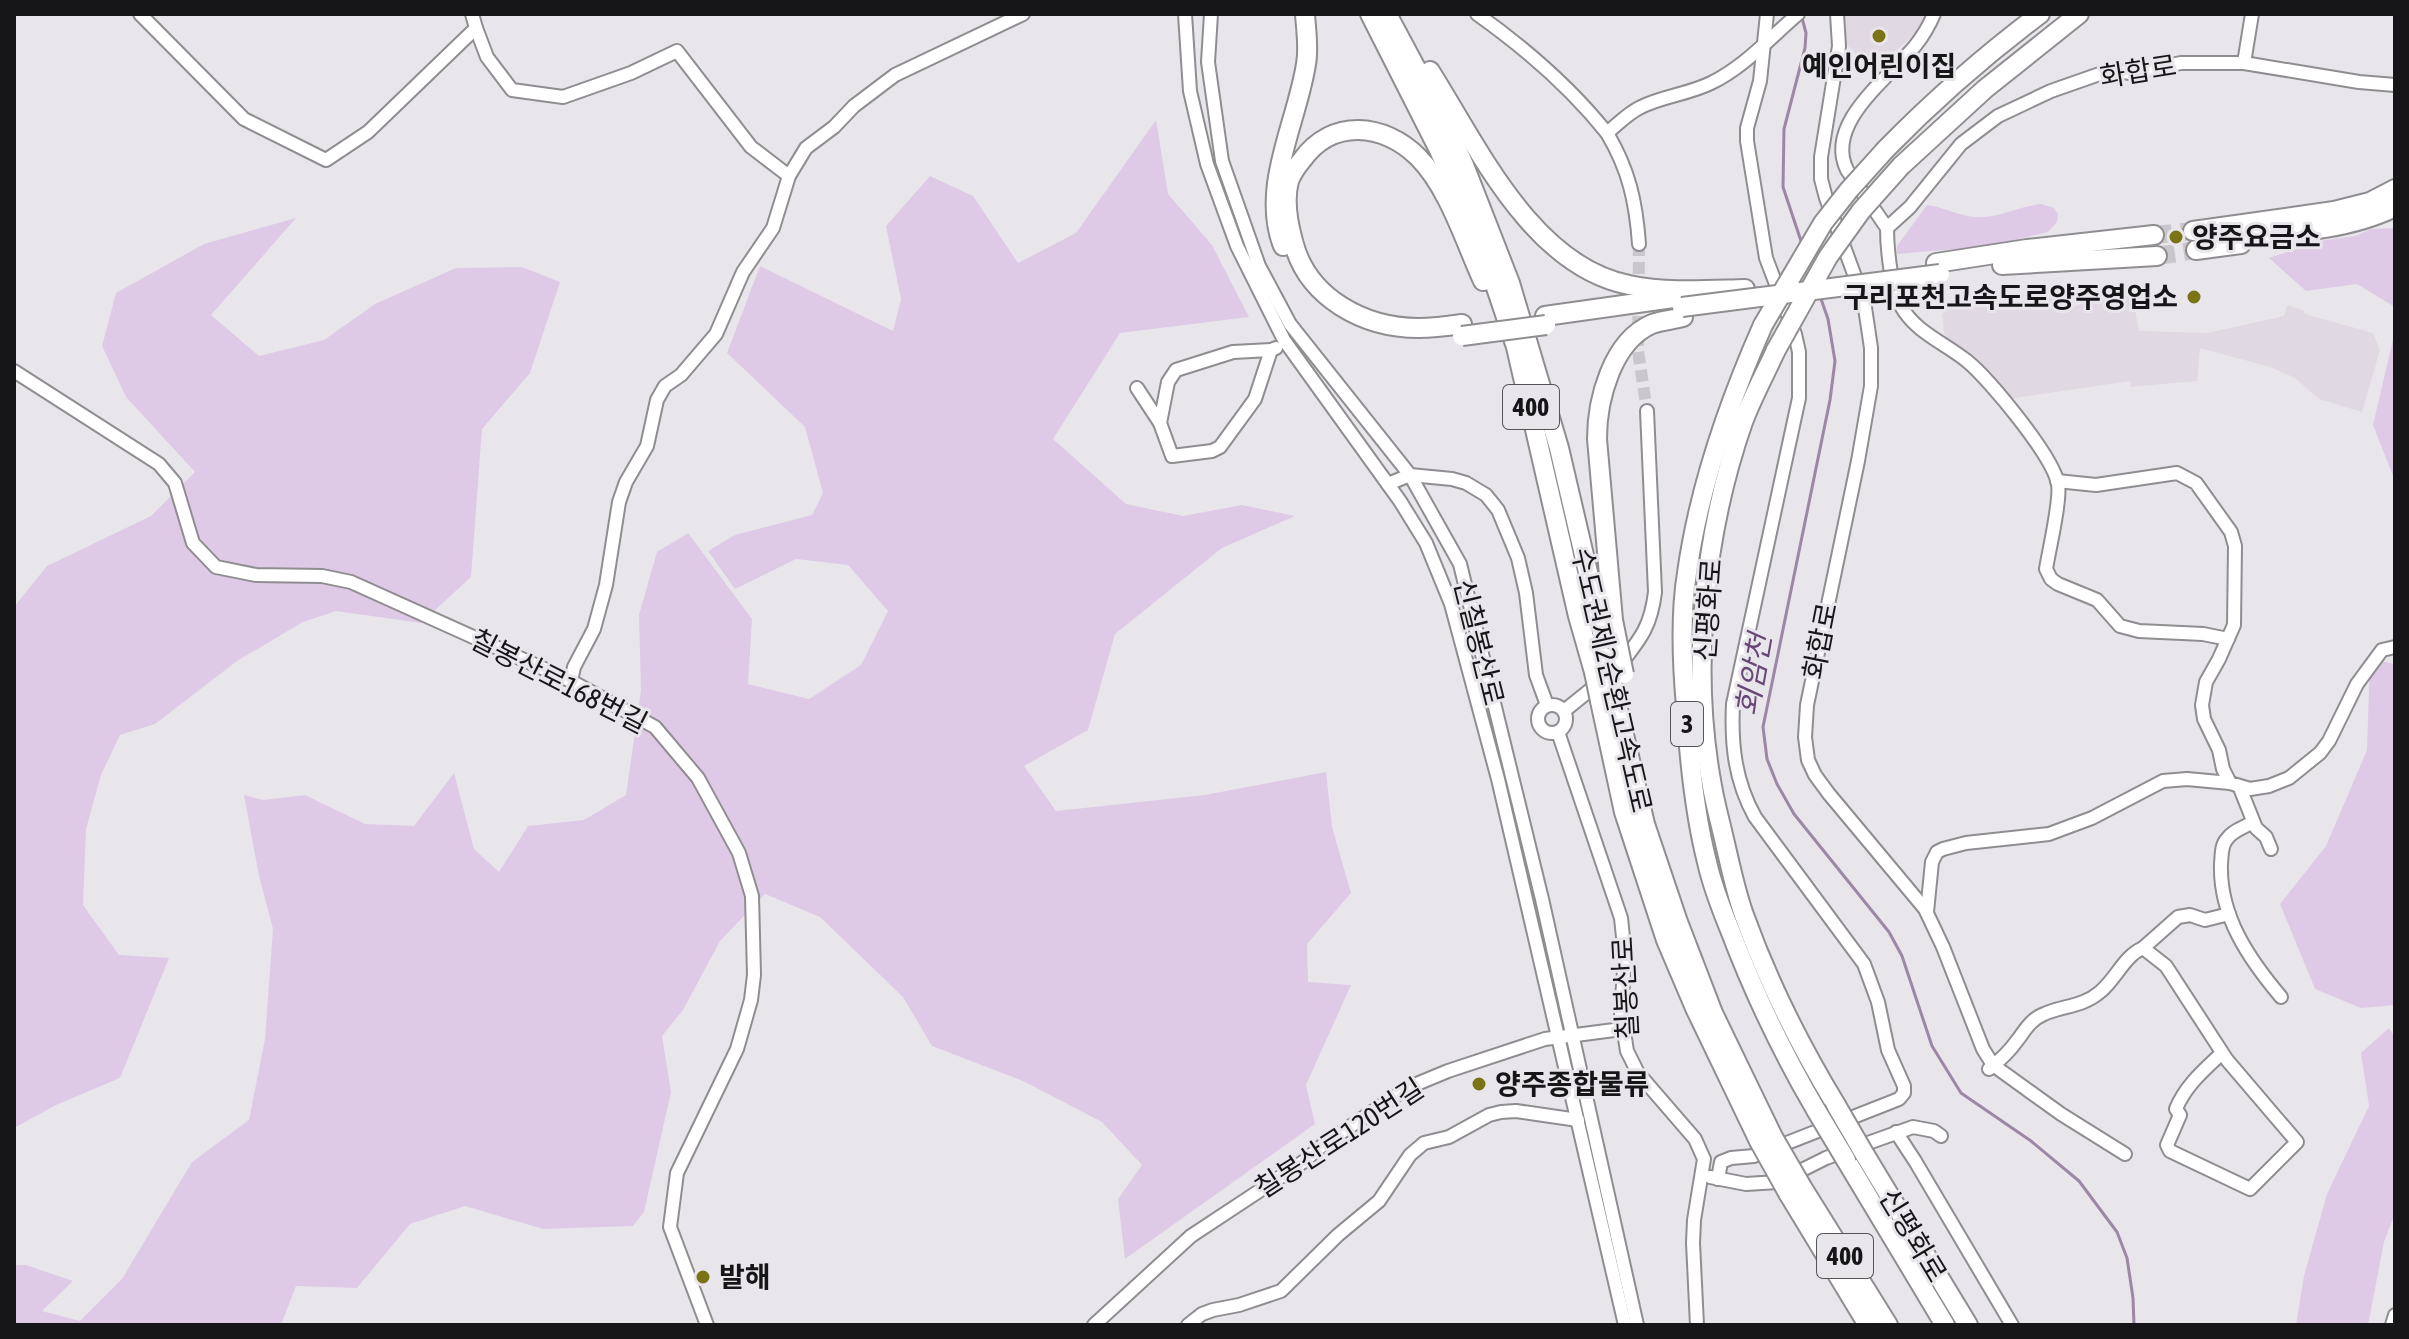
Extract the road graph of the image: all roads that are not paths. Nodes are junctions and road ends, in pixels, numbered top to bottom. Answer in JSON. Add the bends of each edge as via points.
{"nodes":[{"id":1,"x":140,"y":14,"type":"edge"},
{"id":2,"x":472,"y":14,"type":"edge"},
{"id":3,"x":1023,"y":14,"type":"edge"},
{"id":4,"x":1185,"y":14,"type":"edge"},
{"id":5,"x":1211,"y":14,"type":"edge"},
{"id":6,"x":1305,"y":14,"type":"edge"},
{"id":7,"x":1370,"y":14,"type":"edge"},
{"id":8,"x":1387,"y":14,"type":"edge"},
{"id":9,"x":1396,"y":14,"type":"edge"},
{"id":10,"x":1477,"y":14,"type":"edge"},
{"id":11,"x":1767,"y":14,"type":"edge"},
{"id":12,"x":1798,"y":14,"type":"edge"},
{"id":13,"x":1837,"y":14,"type":"edge"},
{"id":14,"x":1934,"y":14,"type":"edge"},
{"id":15,"x":2040,"y":14,"type":"edge"},
{"id":16,"x":2079,"y":14,"type":"edge"},
{"id":17,"x":2252,"y":14,"type":"edge"},
{"id":18,"x":476,"y":28,"type":"junction"},
{"id":19,"x":1763,"y":46,"type":"junction"},
{"id":20,"x":2244,"y":63,"type":"junction"},
{"id":21,"x":2395,"y":85,"type":"edge"},
{"id":22,"x":1832,"y":95,"type":"junction"},
{"id":23,"x":1853,"y":116,"type":"junction"},
{"id":24,"x":1607,"y":133,"type":"junction"},
{"id":25,"x":789,"y":176,"type":"junction"},
{"id":26,"x":2395,"y":189,"type":"edge"},
{"id":27,"x":2395,"y":207,"type":"edge"},
{"id":28,"x":1887,"y":228,"type":"junction"},
{"id":29,"x":1639,"y":244,"type":"tunnel mouth"},
{"id":30,"x":1938,"y":268,"type":"junction"},
{"id":31,"x":1682,"y":303,"type":"junction"},
{"id":32,"x":1462,"y":330,"type":"junction"},
{"id":33,"x":1285,"y":342,"type":"junction"},
{"id":34,"x":1271,"y":350,"type":"junction"},
{"id":35,"x":14,"y":371,"type":"edge"},
{"id":36,"x":1525,"y":384,"type":"junction"},
{"id":37,"x":1137,"y":388,"type":"dead end"},
{"id":38,"x":1647,"y":411,"type":"tunnel mouth"},
{"id":39,"x":1160,"y":423,"type":"junction"},
{"id":40,"x":1410,"y":475,"type":"junction"},
{"id":41,"x":2057,"y":481,"type":"junction"},
{"id":42,"x":1388,"y":484,"type":"junction"},
{"id":43,"x":2228,"y":639,"type":"junction"},
{"id":44,"x":2395,"y":647,"type":"edge"},
{"id":45,"x":1613,"y":651,"type":"junction"},
{"id":46,"x":571,"y":681,"type":"junction"},
{"id":47,"x":1612,"y":688,"type":"junction"},
{"id":48,"x":1547,"y":705,"type":"junction"},
{"id":49,"x":1564,"y":711,"type":"junction"},
{"id":50,"x":1558,"y":732,"type":"junction"},
{"id":51,"x":2235,"y":785,"type":"junction"},
{"id":52,"x":2253,"y":822,"type":"junction"},
{"id":53,"x":2271,"y":849,"type":"dead end"},
{"id":54,"x":1927,"y":912,"type":"junction"},
{"id":55,"x":2229,"y":914,"type":"junction"},
{"id":56,"x":2143,"y":948,"type":"junction"},
{"id":57,"x":2281,"y":997,"type":"dead end"},
{"id":58,"x":1622,"y":1029,"type":"junction"},
{"id":59,"x":1565,"y":1036,"type":"junction"},
{"id":60,"x":2222,"y":1053,"type":"junction"},
{"id":61,"x":1991,"y":1067,"type":"junction"},
{"id":62,"x":1578,"y":1120,"type":"junction"},
{"id":63,"x":1896,"y":1132,"type":"junction"},
{"id":64,"x":1941,"y":1136,"type":"dead end"},
{"id":65,"x":1766,"y":1139,"type":"junction"},
{"id":66,"x":2125,"y":1154,"type":"dead end"},
{"id":67,"x":1855,"y":1157,"type":"junction"},
{"id":68,"x":1703,"y":1174,"type":"junction"},
{"id":69,"x":1718,"y":1179,"type":"junction"},
{"id":70,"x":1795,"y":1190,"type":"junction"},
{"id":71,"x":2395,"y":1315,"type":"edge"},
{"id":72,"x":707,"y":1325,"type":"edge"},
{"id":73,"x":1094,"y":1325,"type":"edge"},
{"id":74,"x":1188,"y":1325,"type":"edge"},
{"id":75,"x":1625,"y":1325,"type":"edge"},
{"id":76,"x":1637,"y":1325,"type":"edge"},
{"id":77,"x":1697,"y":1325,"type":"edge"},
{"id":78,"x":1868,"y":1325,"type":"edge"},
{"id":79,"x":1888,"y":1325,"type":"edge"},
{"id":80,"x":1945,"y":1325,"type":"edge"},
{"id":81,"x":1968,"y":1325,"type":"edge"},
{"id":82,"x":2012,"y":1325,"type":"edge"},
{"id":83,"x":2392,"y":1325,"type":"edge"}],
"edges":[{"from":1,"to":18,"type":"street","via":[[244,119],[326,160],[368,132]]},
{"from":2,"to":18,"type":"street"},
{"from":3,"to":25,"type":"street","via":[[895,75],[806,148]]},
{"from":4,"to":33,"type":"street","name":"신칠봉산로","via":[[1190,91],[1207,164],[1237,246]]},
{"from":5,"to":40,"type":"street","name":"신칠봉산로","via":[[1208,62],[1222,161],[1259,266],[1290,324]]},
{"from":6,"to":32,"type":"highway","via":[[1307,60],[1276,200],[1276,224],[1292,266],[1316,299],[1350,324],[1410,339]]},
{"from":7,"to":36,"type":"highway","name":"수도권제2순환고속도로","number":"400","via":[[1482,246]]},
{"from":8,"to":45,"type":"highway","name":"수도권제2순환고속도로","number":"400","via":[[1446,126],[1510,283]]},
{"from":9,"to":31,"type":"highway","via":[[1528,222],[1575,262],[1602,277]]},
{"from":10,"to":24,"type":"street","via":[[1530,54]]},
{"from":11,"to":19,"type":"street"},
{"from":12,"to":19,"type":"street"},
{"from":13,"to":22,"type":"street","name":"화합로"},
{"from":14,"to":23,"type":"street","via":[[1914,48]]},
{"from":15,"to":67,"type":"highway","name":"신평화로","number":"3","bridge":true,"via":[[1931,103],[1823,223],[1763,325],[1741,375],[1702,498],[1687,573],[1684,691],[1707,862],[1785,1056],[1816,1110]]},
{"from":16,"to":67,"type":"highway","name":"신평화로","number":"3","bridge":true,"via":[[1985,89],[1901,166],[1828,257],[1744,419],[1713,538],[1704,612],[1704,728],[1712,786],[1743,911],[1780,1004],[1836,1105]]},
{"from":17,"to":20,"type":"street"},
{"from":18,"to":25,"type":"street","via":[[487,57],[512,90],[563,97],[677,51],[751,147]]},
{"from":19,"to":24,"type":"street","via":[[1715,81],[1643,105]]},
{"from":19,"to":69,"type":"street","via":[[1747,141],[1766,258],[1795,334],[1800,377],[1731,734],[1739,781],[1755,817],[1864,964],[1904,1093],[1754,1156],[1721,1162]]},
{"from":20,"to":21,"type":"street","name":"화합로"},
{"from":20,"to":28,"type":"street","name":"화합로","via":[[2111,70],[2051,91],[1998,116],[1961,144]]},
{"from":22,"to":23,"type":"street"},
{"from":22,"to":54,"type":"street","name":"화합로","via":[[1821,179],[1864,301],[1871,386],[1818,645],[1805,737],[1808,760],[1822,784]]},
{"from":23,"to":28,"type":"street","via":[[1843,142],[1843,163]]},
{"from":24,"to":29,"type":"street","via":[[1631,183]]},
{"from":25,"to":46,"type":"street","via":[[773,228],[743,272],[716,334],[657,400],[647,446],[619,502],[594,629]]},
{"from":26,"to":27,"type":"highway","via":[[2344,209],[2194,236],[2259,236],[2334,226]]},
{"from":28,"to":41,"type":"street","via":[[1898,303],[1916,325],[1967,361],[2000,396],[2034,439]]},
{"from":30,"to":30,"type":"highway","via":[[2027,249],[2157,241],[2002,265]]},
{"from":30,"to":31,"type":"highway","bridge":true,"via":[[1786,294]]},
{"from":30,"to":31,"type":"highway","bridge":true,"via":[[1745,289]]},
{"from":31,"to":32,"type":"highway","bridge":true},
{"from":31,"to":45,"type":"highway","via":[[1631,340],[1606,380],[1597,417]]},
{"from":32,"to":36,"type":"highway","via":[[1369,320],[1346,310],[1315,284],[1296,252],[1287,207],[1292,175],[1310,149],[1333,134],[1357,129],[1372,130],[1417,156],[1443,191]]},
{"from":33,"to":34,"type":"street"},
{"from":33,"to":42,"type":"street","name":"신칠봉산로"},
{"from":34,"to":39,"type":"street","via":[[1233,352],[1176,370],[1168,382]]},
{"from":34,"to":39,"type":"street","via":[[1255,399],[1216,449],[1172,456]]},
{"from":35,"to":46,"type":"street","name":"칠봉산로168번길","via":[[159,464],[175,483],[193,543],[216,567],[351,582]]},
{"from":36,"to":47,"type":"highway","name":"수도권제2순환고속도로","number":"400","bridge":true,"via":[[1594,672]]},
{"from":37,"to":39,"type":"street"},
{"from":38,"to":49,"type":"street","via":[[1652,617],[1617,668]]},
{"from":40,"to":42,"type":"street"},
{"from":40,"to":48,"type":"street","via":[[1466,483],[1498,510],[1518,558],[1536,675]]},
{"from":40,"to":59,"type":"street","name":"신칠봉산로","via":[[1460,564],[1538,883]]},
{"from":41,"to":43,"type":"street","via":[[2046,569],[2051,579],[2097,600],[2120,626]]},
{"from":41,"to":43,"type":"street","via":[[2096,485],[2170,473],[2196,483],[2233,538],[2235,618]]},
{"from":42,"to":59,"type":"street","name":"신칠봉산로","via":[[1426,543],[1451,604]]},
{"from":43,"to":51,"type":"street","via":[[2206,682],[2202,705],[2223,769]]},
{"from":44,"to":51,"type":"street","via":[[2382,650],[2362,676],[2320,753],[2282,781],[2257,788]]},
{"from":45,"to":47,"type":"highway","name":"수도권제2순환고속도로","number":"400","bridge":true},
{"from":46,"to":72,"type":"street","name":"칠봉산로168번길","via":[[655,727],[698,778],[739,853],[752,896],[751,1000],[737,1049],[677,1173],[670,1227]]},
{"from":47,"to":65,"type":"highway","name":"수도권제2순환고속도로","number":"400","via":[[1645,824],[1678,922]]},
{"from":47,"to":65,"type":"highway","name":"수도권제2순환고속도로","number":"400","via":[[1624,812],[1666,940],[1695,1008]]},
{"from":48,"to":49,"type":"street"},
{"from":48,"to":50,"type":"street","via":[[1538,715],[1539,724],[1549,733]]},
{"from":49,"to":50,"type":"street","via":[[1565,725]]},
{"from":50,"to":58,"type":"street","name":"칠봉산로","via":[[1621,918]]},
{"from":51,"to":52,"type":"street"},
{"from":51,"to":54,"type":"street","via":[[2163,781],[2049,834],[1943,849],[1932,862]]},
{"from":52,"to":53,"type":"street"},
{"from":52,"to":55,"type":"street","via":[[2227,838],[2222,849],[2222,888]]},
{"from":54,"to":61,"type":"street","name":"화합로"},
{"from":55,"to":56,"type":"street","via":[[2205,920],[2178,917]]},
{"from":55,"to":57,"type":"street","via":[[2253,964]]},
{"from":56,"to":60,"type":"street","via":[[2166,966]]},
{"from":56,"to":61,"type":"street","via":[[2098,994],[2040,1015]]},
{"from":58,"to":59,"type":"street","name":"칠봉산로120번길"},
{"from":58,"to":68,"type":"street","name":"칠봉산로","via":[[1638,1073],[1700,1146]]},
{"from":59,"to":62,"type":"street","name":"신칠봉산로"},
{"from":59,"to":73,"type":"street","name":"칠봉산로120번길","via":[[1407,1088],[1191,1236]]},
{"from":59,"to":76,"type":"street","name":"신칠봉산로"},
{"from":60,"to":60,"type":"street","via":[[2297,1142],[2250,1189],[2167,1145],[2180,1115],[2178,1103]]},
{"from":61,"to":66,"type":"street","name":"화합로"},
{"from":62,"to":74,"type":"street","via":[[1501,1112],[1424,1143],[1379,1201],[1281,1291],[1202,1314]]},
{"from":62,"to":75,"type":"street","name":"신칠봉산로"},
{"from":63,"to":64,"type":"street","via":[[1913,1127]]},
{"from":63,"to":69,"type":"street","via":[[1778,1182]]},
{"from":63,"to":82,"type":"street"},
{"from":65,"to":70,"type":"highway","name":"수도권제2순환고속도로","number":"400","bridge":true},
{"from":67,"to":80,"type":"highway","name":"신평화로","number":"3"},
{"from":67,"to":81,"type":"highway","name":"신평화로","number":"3"},
{"from":68,"to":69,"type":"street"},
{"from":68,"to":77,"type":"street","name":"칠봉산로","via":[[1693,1243]]},
{"from":70,"to":78,"type":"highway","name":"수도권제2순환고속도로","number":"400"},
{"from":70,"to":79,"type":"highway","name":"수도권제2순환고속도로","number":"400"},
{"from":71,"to":83,"type":"street"}]}
